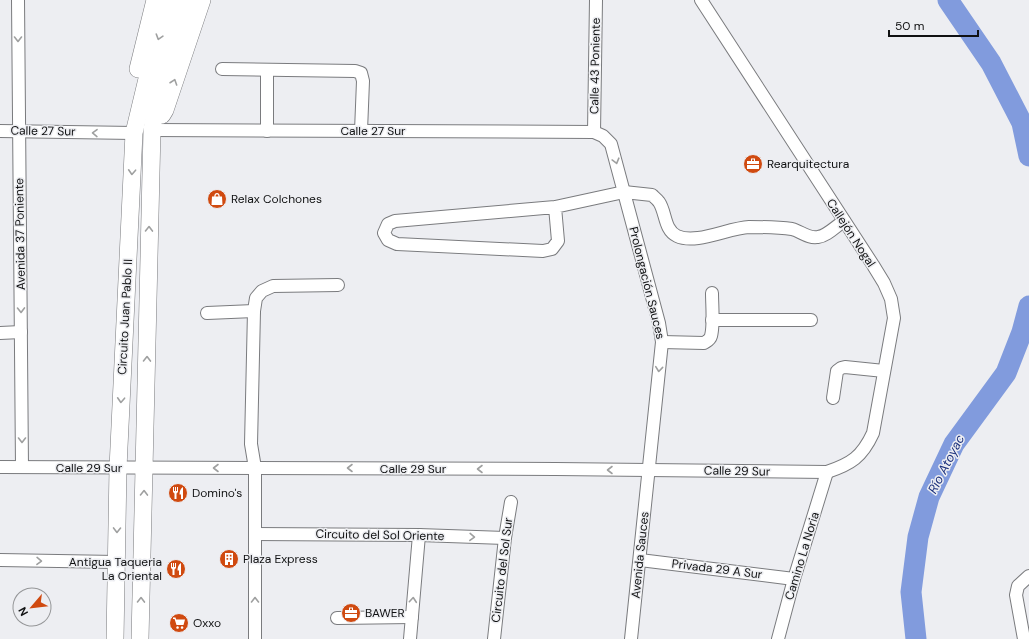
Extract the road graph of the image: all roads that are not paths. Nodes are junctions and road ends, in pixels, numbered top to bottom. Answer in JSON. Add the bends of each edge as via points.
{"nodes":[{"id":1,"x":18,"y":0,"type":"edge"},
{"id":2,"x":155,"y":0,"type":"edge"},
{"id":3,"x":170,"y":0,"type":"edge"},
{"id":4,"x":186,"y":0,"type":"edge"},
{"id":5,"x":202,"y":0,"type":"edge"},
{"id":6,"x":596,"y":0,"type":"edge"},
{"id":7,"x":701,"y":0,"type":"edge"},
{"id":8,"x":222,"y":69,"type":"dead end"},
{"id":9,"x":268,"y":70,"type":"junction"},
{"id":10,"x":152,"y":130,"type":"junction"},
{"id":11,"x":0,"y":131,"type":"edge"},
{"id":12,"x":19,"y":131,"type":"junction"},
{"id":13,"x":267,"y":131,"type":"junction"},
{"id":14,"x":361,"y":131,"type":"junction"},
{"id":15,"x":594,"y":132,"type":"junction"},
{"id":16,"x":134,"y":134,"type":"junction"},
{"id":17,"x":624,"y":192,"type":"junction"},
{"id":18,"x":555,"y":207,"type":"junction"},
{"id":19,"x":844,"y":221,"type":"junction"},
{"id":20,"x":338,"y":285,"type":"dead end"},
{"id":21,"x":712,"y":293,"type":"dead end"},
{"id":22,"x":254,"y":311,"type":"junction"},
{"id":23,"x":207,"y":313,"type":"dead end"},
{"id":24,"x":712,"y":320,"type":"junction"},
{"id":25,"x":811,"y":320,"type":"dead end"},
{"id":26,"x":21,"y":332,"type":"junction"},
{"id":27,"x":0,"y":333,"type":"edge"},
{"id":28,"x":662,"y":342,"type":"junction"},
{"id":29,"x":882,"y":371,"type":"junction"},
{"id":30,"x":833,"y":398,"type":"dead end"},
{"id":31,"x":0,"y":467,"type":"edge"},
{"id":32,"x":22,"y":468,"type":"junction"},
{"id":33,"x":118,"y":468,"type":"junction"},
{"id":34,"x":144,"y":468,"type":"junction"},
{"id":35,"x":256,"y":468,"type":"junction"},
{"id":36,"x":649,"y":470,"type":"junction"},
{"id":37,"x":827,"y":472,"type":"junction"},
{"id":38,"x":511,"y":502,"type":"dead end"},
{"id":39,"x":255,"y":534,"type":"junction"},
{"id":40,"x":419,"y":535,"type":"junction"},
{"id":41,"x":505,"y":538,"type":"junction"},
{"id":42,"x":0,"y":560,"type":"edge"},
{"id":43,"x":640,"y":560,"type":"junction"},
{"id":44,"x":116,"y":562,"type":"junction"},
{"id":45,"x":1029,"y":576,"type":"edge"},
{"id":46,"x":794,"y":579,"type":"junction"},
{"id":47,"x":412,"y":617,"type":"junction"},
{"id":48,"x":337,"y":618,"type":"dead end"},
{"id":49,"x":115,"y":639,"type":"edge"},
{"id":50,"x":140,"y":639,"type":"edge"},
{"id":51,"x":255,"y":639,"type":"edge"},
{"id":52,"x":410,"y":639,"type":"edge"},
{"id":53,"x":494,"y":639,"type":"edge"},
{"id":54,"x":631,"y":639,"type":"edge"},
{"id":55,"x":778,"y":639,"type":"edge"},
{"id":56,"x":1024,"y":639,"type":"edge"}],
"edges":[{"from":1,"to":12,"type":"street","name":"Avenida 37 Poniente","one_way":true},
{"from":2,"to":16,"type":"main road","via":[[128,109]]},
{"from":3,"to":16,"type":"main road","name":"Circuito Juan Pablo II","one_way":true,"via":[[152,58]]},
{"from":4,"to":10,"type":"main road","name":"Circuito Juan Pablo II","via":[[159,88]]},
{"from":10,"to":5,"type":"main road","one_way":true,"via":[[165,110]]},
{"from":6,"to":15,"type":"street","name":"Calle 43 Poniente"},
{"from":7,"to":19,"type":"street","name":"Callejón Nogal"},
{"from":8,"to":9,"type":"street"},
{"from":9,"to":13,"type":"street"},
{"from":9,"to":14,"type":"street","via":[[361,73]]},
{"from":10,"to":13,"type":"street","name":"Calle 27 Sur"},
{"from":34,"to":10,"type":"main road","name":"Circuito Juan Pablo II","one_way":true},
{"from":11,"to":12,"type":"street","name":"Calle 27 Sur"},
{"from":16,"to":12,"type":"street","name":"Calle 27 Sur","one_way":true},
{"from":12,"to":26,"type":"street","name":"Avenida 37 Poniente","one_way":true},
{"from":13,"to":14,"type":"street","name":"Calle 27 Sur"},
{"from":14,"to":15,"type":"street","name":"Calle 27 Sur"},
{"from":15,"to":17,"type":"street","name":"Prolongación Sauces","one_way":true,"via":[[611,144]]},
{"from":16,"to":33,"type":"main road","name":"Circuito Juan Pablo II","one_way":true},
{"from":17,"to":18,"type":"street"},
{"from":17,"to":19,"type":"street","via":[[652,195],[659,202],[668,227],[676,236],[688,238],[750,227],[791,229],[818,238]]},
{"from":17,"to":28,"type":"street","name":"Prolongación Sauces"},
{"from":18,"to":18,"type":"street","via":[[395,221],[388,224],[384,233],[388,240],[397,244],[543,251],[552,249],[558,241]]},
{"from":19,"to":29,"type":"street","name":"Callejón Nogal","via":[[891,299],[894,318]]},
{"from":20,"to":22,"type":"street","via":[[273,286],[262,291],[256,298]]},
{"from":21,"to":24,"type":"street"},
{"from":22,"to":23,"type":"street"},
{"from":22,"to":35,"type":"street","via":[[251,444]]},
{"from":24,"to":25,"type":"street"},
{"from":24,"to":28,"type":"street","via":[[711,336],[704,343]]},
{"from":26,"to":27,"type":"street"},
{"from":26,"to":32,"type":"street","name":"Avenida 37 Poniente","one_way":true},
{"from":28,"to":36,"type":"street","name":"Prolongación Sauces","one_way":true},
{"from":29,"to":30,"type":"street","via":[[841,368],[837,371]]},
{"from":29,"to":37,"type":"street","name":"Callejón Nogal","via":[[873,433],[867,446],[858,457],[845,466]]},
{"from":31,"to":32,"type":"street","name":"Calle 29 Sur"},
{"from":32,"to":33,"type":"street","name":"Calle 29 Sur"},
{"from":33,"to":34,"type":"street","name":"Calle 29 Sur"},
{"from":33,"to":44,"type":"main road","name":"Circuito Juan Pablo II","one_way":true},
{"from":35,"to":34,"type":"street","name":"Calle 29 Sur","one_way":true},
{"from":50,"to":34,"type":"main road","name":"Circuito Juan Pablo II","one_way":true},
{"from":36,"to":35,"type":"street","name":"Calle 29 Sur","one_way":true},
{"from":35,"to":39,"type":"street"},
{"from":36,"to":37,"type":"street","name":"Calle 29 Sur"},
{"from":36,"to":43,"type":"street","name":"Avenida Sauces"},
{"from":37,"to":46,"type":"street","name":"Camino La Noria"},
{"from":38,"to":41,"type":"street","name":"Circuito del Sol Sur"},
{"from":39,"to":40,"type":"street","name":"Circuito del Sol Oriente"},
{"from":51,"to":39,"type":"street","one_way":true},
{"from":40,"to":41,"type":"street","name":"Circuito del Sol Oriente","one_way":true},
{"from":47,"to":40,"type":"street","one_way":true},
{"from":41,"to":53,"type":"street","name":"Circuito del Sol Sur"},
{"from":42,"to":44,"type":"street","one_way":true},
{"from":43,"to":46,"type":"street","name":"Privada 29 A Sur"},
{"from":43,"to":54,"type":"street","name":"Avenida Sauces"},
{"from":44,"to":49,"type":"main road","name":"Circuito Juan Pablo II"},
{"from":45,"to":56,"type":"street","via":[[1018,586],[1016,594]]},
{"from":46,"to":55,"type":"street","name":"Camino La Noria"},
{"from":47,"to":48,"type":"street"},
{"from":47,"to":52,"type":"street"}]}
